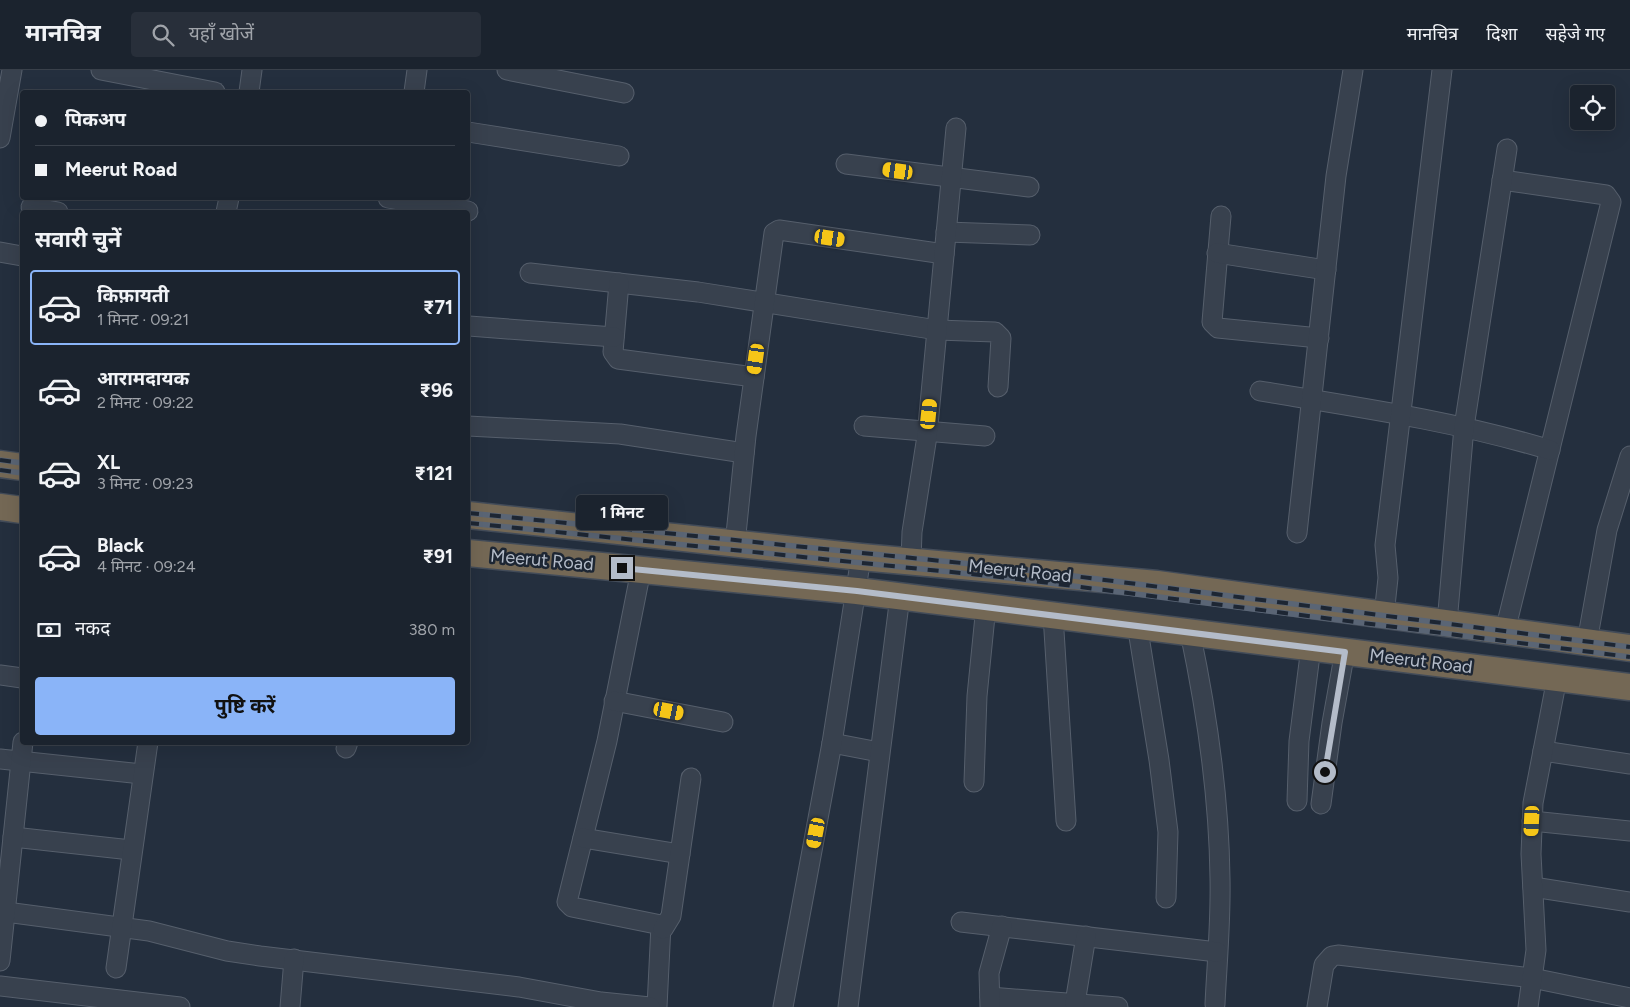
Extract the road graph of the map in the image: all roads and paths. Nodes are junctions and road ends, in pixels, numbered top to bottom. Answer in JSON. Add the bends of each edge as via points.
{"nodes":[{"id":1,"x":12,"y":70,"type":"edge"},
{"id":2,"x":101,"y":70,"type":"edge"},
{"id":3,"x":252,"y":70,"type":"edge"},
{"id":4,"x":417,"y":70,"type":"edge"},
{"id":5,"x":507,"y":70,"type":"edge"},
{"id":6,"x":1354,"y":70,"type":"edge"},
{"id":7,"x":1442,"y":70,"type":"edge"},
{"id":8,"x":205,"y":90,"type":"edge"},
{"id":9,"x":248,"y":90,"type":"edge"},
{"id":10,"x":414,"y":90,"type":"edge"},
{"id":11,"x":624,"y":93,"type":"dead end"},
{"id":12,"x":956,"y":128,"type":"dead end"},
{"id":13,"x":470,"y":132,"type":"edge"},
{"id":14,"x":0,"y":138,"type":"edge"},
{"id":15,"x":1507,"y":149,"type":"dead end"},
{"id":16,"x":619,"y":156,"type":"dead end"},
{"id":17,"x":846,"y":164,"type":"dead end"},
{"id":18,"x":951,"y":179,"type":"junction"},
{"id":19,"x":1502,"y":180,"type":"junction"},
{"id":20,"x":1029,"y":187,"type":"dead end"},
{"id":21,"x":400,"y":200,"type":"edge"},
{"id":22,"x":31,"y":207,"type":"dead end"},
{"id":23,"x":47,"y":210,"type":"edge"},
{"id":24,"x":462,"y":210,"type":"edge"},
{"id":25,"x":1221,"y":216,"type":"dead end"},
{"id":26,"x":946,"y":232,"type":"junction"},
{"id":27,"x":1030,"y":235,"type":"dead end"},
{"id":28,"x":0,"y":252,"type":"edge"},
{"id":29,"x":1217,"y":253,"type":"junction"},
{"id":30,"x":944,"y":254,"type":"junction"},
{"id":31,"x":20,"y":256,"type":"edge"},
{"id":32,"x":1326,"y":270,"type":"junction"},
{"id":33,"x":530,"y":273,"type":"dead end"},
{"id":34,"x":619,"y":283,"type":"junction"},
{"id":35,"x":764,"y":304,"type":"junction"},
{"id":36,"x":470,"y":326,"type":"edge"},
{"id":37,"x":937,"y":330,"type":"junction"},
{"id":38,"x":614,"y":337,"type":"junction"},
{"id":39,"x":1319,"y":338,"type":"junction"},
{"id":40,"x":754,"y":377,"type":"junction"},
{"id":41,"x":998,"y":386,"type":"dead end"},
{"id":42,"x":1260,"y":391,"type":"dead end"},
{"id":43,"x":1313,"y":400,"type":"junction"},
{"id":44,"x":1399,"y":414,"type":"junction"},
{"id":45,"x":470,"y":426,"type":"edge"},
{"id":46,"x":864,"y":426,"type":"dead end"},
{"id":47,"x":1464,"y":427,"type":"junction"},
{"id":48,"x":928,"y":431,"type":"junction"},
{"id":49,"x":985,"y":436,"type":"dead end"},
{"id":50,"x":1550,"y":450,"type":"junction"},
{"id":51,"x":744,"y":453,"type":"junction"},
{"id":52,"x":1630,"y":456,"type":"edge"},
{"id":53,"x":0,"y":464,"type":"edge"},
{"id":54,"x":20,"y":467,"type":"edge"},
{"id":55,"x":0,"y":507,"type":"edge"},
{"id":56,"x":20,"y":510,"type":"edge"},
{"id":57,"x":470,"y":515,"type":"edge"},
{"id":58,"x":1297,"y":533,"type":"dead end"},
{"id":59,"x":735,"y":544,"type":"junction"},
{"id":60,"x":470,"y":553,"type":"edge"},
{"id":61,"x":861,"y":557,"type":"junction"},
{"id":62,"x":911,"y":561,"type":"junction"},
{"id":63,"x":641,"y":570,"type":"junction"},
{"id":64,"x":857,"y":591,"type":"junction"},
{"id":65,"x":900,"y":596,"type":"junction"},
{"id":66,"x":986,"y":606,"type":"junction"},
{"id":67,"x":1053,"y":615,"type":"junction"},
{"id":68,"x":1384,"y":615,"type":"junction"},
{"id":69,"x":1137,"y":624,"type":"junction"},
{"id":70,"x":1447,"y":624,"type":"junction"},
{"id":71,"x":1505,"y":631,"type":"junction"},
{"id":72,"x":1190,"y":632,"type":"junction"},
{"id":73,"x":1587,"y":642,"type":"junction"},
{"id":74,"x":1310,"y":647,"type":"junction"},
{"id":75,"x":1630,"y":648,"type":"edge"},
{"id":76,"x":1345,"y":652,"type":"junction"},
{"id":77,"x":0,"y":675,"type":"edge"},
{"id":78,"x":20,"y":678,"type":"edge"},
{"id":79,"x":1557,"y":678,"type":"junction"},
{"id":80,"x":1630,"y":687,"type":"edge"},
{"id":81,"x":614,"y":701,"type":"junction"},
{"id":82,"x":724,"y":722,"type":"dead end"},
{"id":83,"x":832,"y":743,"type":"junction"},
{"id":84,"x":23,"y":745,"type":"edge"},
{"id":85,"x":147,"y":745,"type":"edge"},
{"id":86,"x":1543,"y":751,"type":"junction"},
{"id":87,"x":879,"y":752,"type":"junction"},
{"id":88,"x":0,"y":759,"type":"edge"},
{"id":89,"x":21,"y":762,"type":"junction"},
{"id":90,"x":1630,"y":764,"type":"edge"},
{"id":91,"x":142,"y":774,"type":"junction"},
{"id":92,"x":691,"y":778,"type":"dead end"},
{"id":93,"x":974,"y":782,"type":"dead end"},
{"id":94,"x":1297,"y":801,"type":"dead end"},
{"id":95,"x":1321,"y":804,"type":"dead end"},
{"id":96,"x":1066,"y":821,"type":"dead end"},
{"id":97,"x":1532,"y":821,"type":"junction"},
{"id":98,"x":1630,"y":830,"type":"edge"},
{"id":99,"x":13,"y":837,"type":"junction"},
{"id":100,"x":583,"y":838,"type":"junction"},
{"id":101,"x":131,"y":850,"type":"junction"},
{"id":102,"x":680,"y":854,"type":"junction"},
{"id":103,"x":1533,"y":887,"type":"junction"},
{"id":104,"x":1166,"y":898,"type":"dead end"},
{"id":105,"x":1630,"y":902,"type":"edge"},
{"id":106,"x":6,"y":912,"type":"junction"},
{"id":107,"x":961,"y":922,"type":"dead end"},
{"id":108,"x":120,"y":926,"type":"junction"},
{"id":109,"x":1002,"y":926,"type":"junction"},
{"id":110,"x":662,"y":929,"type":"junction"},
{"id":111,"x":1086,"y":936,"type":"junction"},
{"id":112,"x":1217,"y":952,"type":"junction"},
{"id":113,"x":294,"y":959,"type":"junction"},
{"id":114,"x":0,"y":961,"type":"edge"},
{"id":115,"x":116,"y":968,"type":"dead end"},
{"id":116,"x":1532,"y":978,"type":"junction"},
{"id":117,"x":0,"y":986,"type":"edge"},
{"id":118,"x":1630,"y":998,"type":"edge"},
{"id":119,"x":990,"y":1002,"type":"edge"},
{"id":120,"x":1075,"y":1004,"type":"junction"},
{"id":121,"x":1215,"y":1004,"type":"dead end"},
{"id":122,"x":180,"y":1007,"type":"edge"},
{"id":123,"x":290,"y":1007,"type":"edge"},
{"id":124,"x":650,"y":1007,"type":"edge"},
{"id":125,"x":657,"y":1007,"type":"edge"},
{"id":126,"x":783,"y":1007,"type":"edge"},
{"id":127,"x":848,"y":1007,"type":"edge"},
{"id":128,"x":1118,"y":1007,"type":"edge"},
{"id":129,"x":1317,"y":1007,"type":"edge"},
{"id":130,"x":1528,"y":1007,"type":"edge"}],
"edges":[{"from":1,"to":14,"type":"street"},
{"from":2,"to":8,"type":"street"},
{"from":3,"to":9,"type":"street"},
{"from":4,"to":10,"type":"street"},
{"from":5,"to":11,"type":"street"},
{"from":6,"to":32,"type":"street","via":[[1336,176]]},
{"from":7,"to":44,"type":"street"},
{"from":12,"to":18,"type":"street"},
{"from":13,"to":16,"type":"street"},
{"from":15,"to":19,"type":"street"},
{"from":17,"to":18,"type":"street"},
{"from":18,"to":20,"type":"street"},
{"from":18,"to":26,"type":"street"},
{"from":19,"to":47,"type":"street"},
{"from":19,"to":50,"type":"street","via":[[1606,196],[1611,202]]},
{"from":21,"to":24,"type":"street"},
{"from":22,"to":23,"type":"street"},
{"from":25,"to":29,"type":"street"},
{"from":26,"to":27,"type":"street"},
{"from":26,"to":30,"type":"street"},
{"from":28,"to":31,"type":"street"},
{"from":29,"to":32,"type":"street"},
{"from":29,"to":39,"type":"street","via":[[1210,318],[1214,325]]},
{"from":30,"to":35,"type":"street","via":[[779,230],[773,237]]},
{"from":30,"to":37,"type":"street"},
{"from":32,"to":39,"type":"street"},
{"from":33,"to":34,"type":"street"},
{"from":34,"to":35,"type":"street"},
{"from":34,"to":38,"type":"street"},
{"from":35,"to":37,"type":"street"},
{"from":35,"to":40,"type":"street"},
{"from":36,"to":38,"type":"street"},
{"from":37,"to":41,"type":"street","via":[[1000,334]]},
{"from":37,"to":48,"type":"street"},
{"from":38,"to":40,"type":"street","via":[[613,352],[618,359]]},
{"from":39,"to":43,"type":"street"},
{"from":40,"to":51,"type":"street"},
{"from":42,"to":43,"type":"street"},
{"from":43,"to":44,"type":"street"},
{"from":43,"to":58,"type":"street"},
{"from":44,"to":47,"type":"street"},
{"from":44,"to":68,"type":"street","via":[[1384,544],[1388,578]]},
{"from":45,"to":51,"type":"street","via":[[620,434]]},
{"from":46,"to":48,"type":"street"},
{"from":47,"to":50,"type":"street"},
{"from":47,"to":70,"type":"street"},
{"from":48,"to":49,"type":"street"},
{"from":48,"to":62,"type":"street","via":[[912,532]]},
{"from":50,"to":71,"type":"street"},
{"from":51,"to":59,"type":"street"},
{"from":52,"to":73,"type":"street","via":[[1607,530]]},
{"from":53,"to":54,"type":"highway"},
{"from":55,"to":56,"type":"highway"},
{"from":57,"to":59,"type":"highway","name":"Meerut Road"},
{"from":59,"to":61,"type":"highway","name":"Meerut Road"},
{"from":60,"to":63,"type":"highway","name":"Meerut Road"},
{"from":61,"to":62,"type":"highway","name":"Meerut Road"},
{"from":61,"to":64,"type":"street"},
{"from":62,"to":68,"type":"highway","name":"Meerut Road","via":[[1157,584]]},
{"from":63,"to":64,"type":"highway","name":"Meerut Road"},
{"from":63,"to":81,"type":"street"},
{"from":64,"to":65,"type":"highway","name":"Meerut Road"},
{"from":64,"to":83,"type":"street"},
{"from":65,"to":66,"type":"highway","name":"Meerut Road"},
{"from":65,"to":87,"type":"street"},
{"from":66,"to":67,"type":"highway","name":"Meerut Road"},
{"from":66,"to":93,"type":"street","via":[[977,696]]},
{"from":67,"to":69,"type":"highway","name":"Meerut Road"},
{"from":67,"to":96,"type":"street"},
{"from":68,"to":70,"type":"highway","name":"Meerut Road"},
{"from":69,"to":72,"type":"highway","name":"Meerut Road"},
{"from":69,"to":104,"type":"street","via":[[1168,832]]},
{"from":70,"to":71,"type":"highway","name":"Meerut Road"},
{"from":71,"to":73,"type":"highway","name":"Meerut Road"},
{"from":72,"to":74,"type":"highway","name":"Meerut Road"},
{"from":72,"to":112,"type":"street","via":[[1203,690],[1218,819]]},
{"from":73,"to":75,"type":"highway","name":"Meerut Road"},
{"from":74,"to":76,"type":"highway","name":"Meerut Road"},
{"from":74,"to":94,"type":"street","via":[[1299,741]]},
{"from":76,"to":79,"type":"highway","name":"Meerut Road"},
{"from":76,"to":95,"type":"street"},
{"from":77,"to":78,"type":"street"},
{"from":79,"to":80,"type":"highway","name":"Meerut Road"},
{"from":79,"to":86,"type":"street"},
{"from":81,"to":82,"type":"street"},
{"from":81,"to":100,"type":"street"},
{"from":83,"to":87,"type":"street"},
{"from":83,"to":126,"type":"street"},
{"from":84,"to":89,"type":"street"},
{"from":85,"to":91,"type":"street"},
{"from":86,"to":90,"type":"street"},
{"from":86,"to":97,"type":"street"},
{"from":87,"to":127,"type":"street"},
{"from":88,"to":89,"type":"street"},
{"from":89,"to":91,"type":"street"},
{"from":89,"to":99,"type":"street"},
{"from":91,"to":101,"type":"street"},
{"from":92,"to":102,"type":"street"},
{"from":97,"to":98,"type":"street"},
{"from":97,"to":103,"type":"street"},
{"from":99,"to":101,"type":"street"},
{"from":99,"to":106,"type":"street"},
{"from":100,"to":102,"type":"street"},
{"from":100,"to":110,"type":"street","via":[[569,905],[659,923]]},
{"from":101,"to":108,"type":"street"},
{"from":102,"to":110,"type":"street","via":[[671,916]]},
{"from":103,"to":105,"type":"street"},
{"from":103,"to":116,"type":"street","via":[[1536,937]]},
{"from":106,"to":108,"type":"street"},
{"from":106,"to":114,"type":"street"},
{"from":107,"to":109,"type":"street"},
{"from":108,"to":113,"type":"street","via":[[149,930],[227,951]]},
{"from":108,"to":115,"type":"street"},
{"from":109,"to":111,"type":"street"},
{"from":109,"to":119,"type":"street","via":[[989,973]]},
{"from":110,"to":125,"type":"street"},
{"from":111,"to":112,"type":"street"},
{"from":111,"to":120,"type":"street"},
{"from":112,"to":121,"type":"street"},
{"from":113,"to":123,"type":"street"},
{"from":113,"to":124,"type":"street"},
{"from":116,"to":118,"type":"street"},
{"from":116,"to":129,"type":"street","via":[[1332,956],[1324,965]]},
{"from":116,"to":130,"type":"street"},
{"from":117,"to":122,"type":"street"},
{"from":119,"to":120,"type":"street"},
{"from":120,"to":128,"type":"street"}]}
